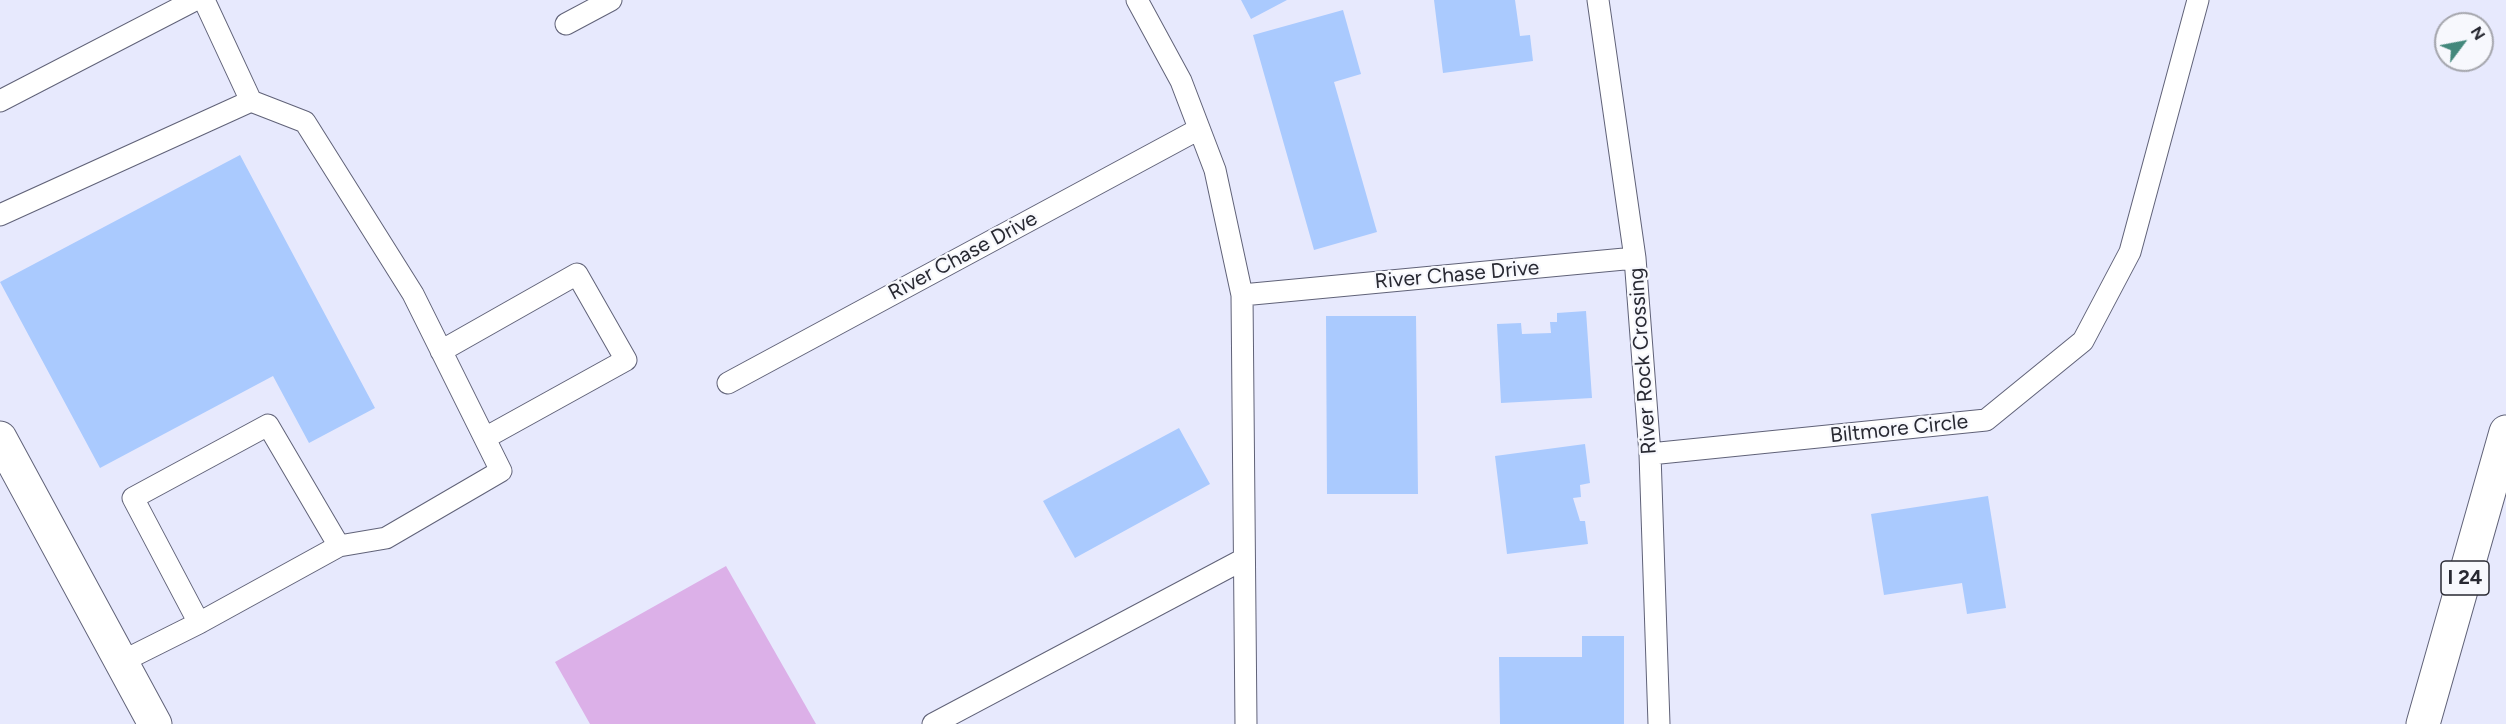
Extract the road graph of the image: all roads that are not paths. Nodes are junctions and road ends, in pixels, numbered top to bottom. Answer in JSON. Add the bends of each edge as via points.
{"nodes":[{"id":1,"x":195,"y":0,"type":"edge"},
{"id":2,"x":204,"y":0,"type":"edge"},
{"id":3,"x":611,"y":0,"type":"edge"},
{"id":4,"x":1137,"y":0,"type":"edge"},
{"id":5,"x":1598,"y":0,"type":"edge"},
{"id":6,"x":2198,"y":0,"type":"edge"},
{"id":7,"x":566,"y":24,"type":"dead end"},
{"id":8,"x":0,"y":101,"type":"edge"},
{"id":9,"x":251,"y":101,"type":"junction"},
{"id":10,"x":1199,"y":129,"type":"junction"},
{"id":11,"x":0,"y":215,"type":"edge"},
{"id":12,"x":1635,"y":258,"type":"junction"},
{"id":13,"x":1242,"y":295,"type":"junction"},
{"id":14,"x":441,"y":351,"type":"junction"},
{"id":15,"x":728,"y":383,"type":"dead end"},
{"id":16,"x":2506,"y":432,"type":"edge"},
{"id":17,"x":0,"y":438,"type":"edge"},
{"id":18,"x":485,"y":438,"type":"junction"},
{"id":19,"x":1650,"y":454,"type":"junction"},
{"id":20,"x":339,"y":546,"type":"junction"},
{"id":21,"x":1244,"y":559,"type":"junction"},
{"id":22,"x":199,"y":623,"type":"junction"},
{"id":23,"x":121,"y":662,"type":"junction"},
{"id":24,"x":155,"y":724,"type":"edge"},
{"id":25,"x":933,"y":724,"type":"edge"},
{"id":26,"x":1246,"y":724,"type":"edge"},
{"id":27,"x":1659,"y":724,"type":"edge"},
{"id":28,"x":2423,"y":724,"type":"edge"}],
"edges":[{"from":1,"to":8,"type":"lane"},
{"from":2,"to":9,"type":"lane"},
{"from":3,"to":7,"type":"lane"},
{"from":4,"to":10,"type":"lane","via":[[1181,81]]},
{"from":5,"to":12,"type":"lane","name":"River Rock Crossing"},
{"from":6,"to":19,"type":"lane","name":"Biltmore Circle","via":[[2130,252],[2083,342],[1986,420]]},
{"from":9,"to":11,"type":"lane"},
{"from":9,"to":14,"type":"lane","via":[[305,122],[413,294]]},
{"from":10,"to":13,"type":"lane","via":[[1215,170]]},
{"from":10,"to":15,"type":"lane","name":"River Chase Drive"},
{"from":12,"to":13,"type":"lane","name":"River Chase Drive"},
{"from":12,"to":19,"type":"lane","name":"River Rock Crossing"},
{"from":13,"to":21,"type":"lane"},
{"from":14,"to":18,"type":"lane"},
{"from":14,"to":18,"type":"lane","via":[[577,274],[626,360]]},
{"from":16,"to":28,"type":"main road","number":"I 24"},
{"from":17,"to":23,"type":"main road"},
{"from":18,"to":20,"type":"lane","via":[[501,471],[386,538]]},
{"from":19,"to":27,"type":"lane","name":"River Rock Crossing"},
{"from":20,"to":22,"type":"lane"},
{"from":20,"to":22,"type":"lane","via":[[268,425],[133,498]]},
{"from":21,"to":25,"type":"lane"},
{"from":21,"to":26,"type":"lane"},
{"from":22,"to":23,"type":"lane"},
{"from":23,"to":24,"type":"main road"}]}
